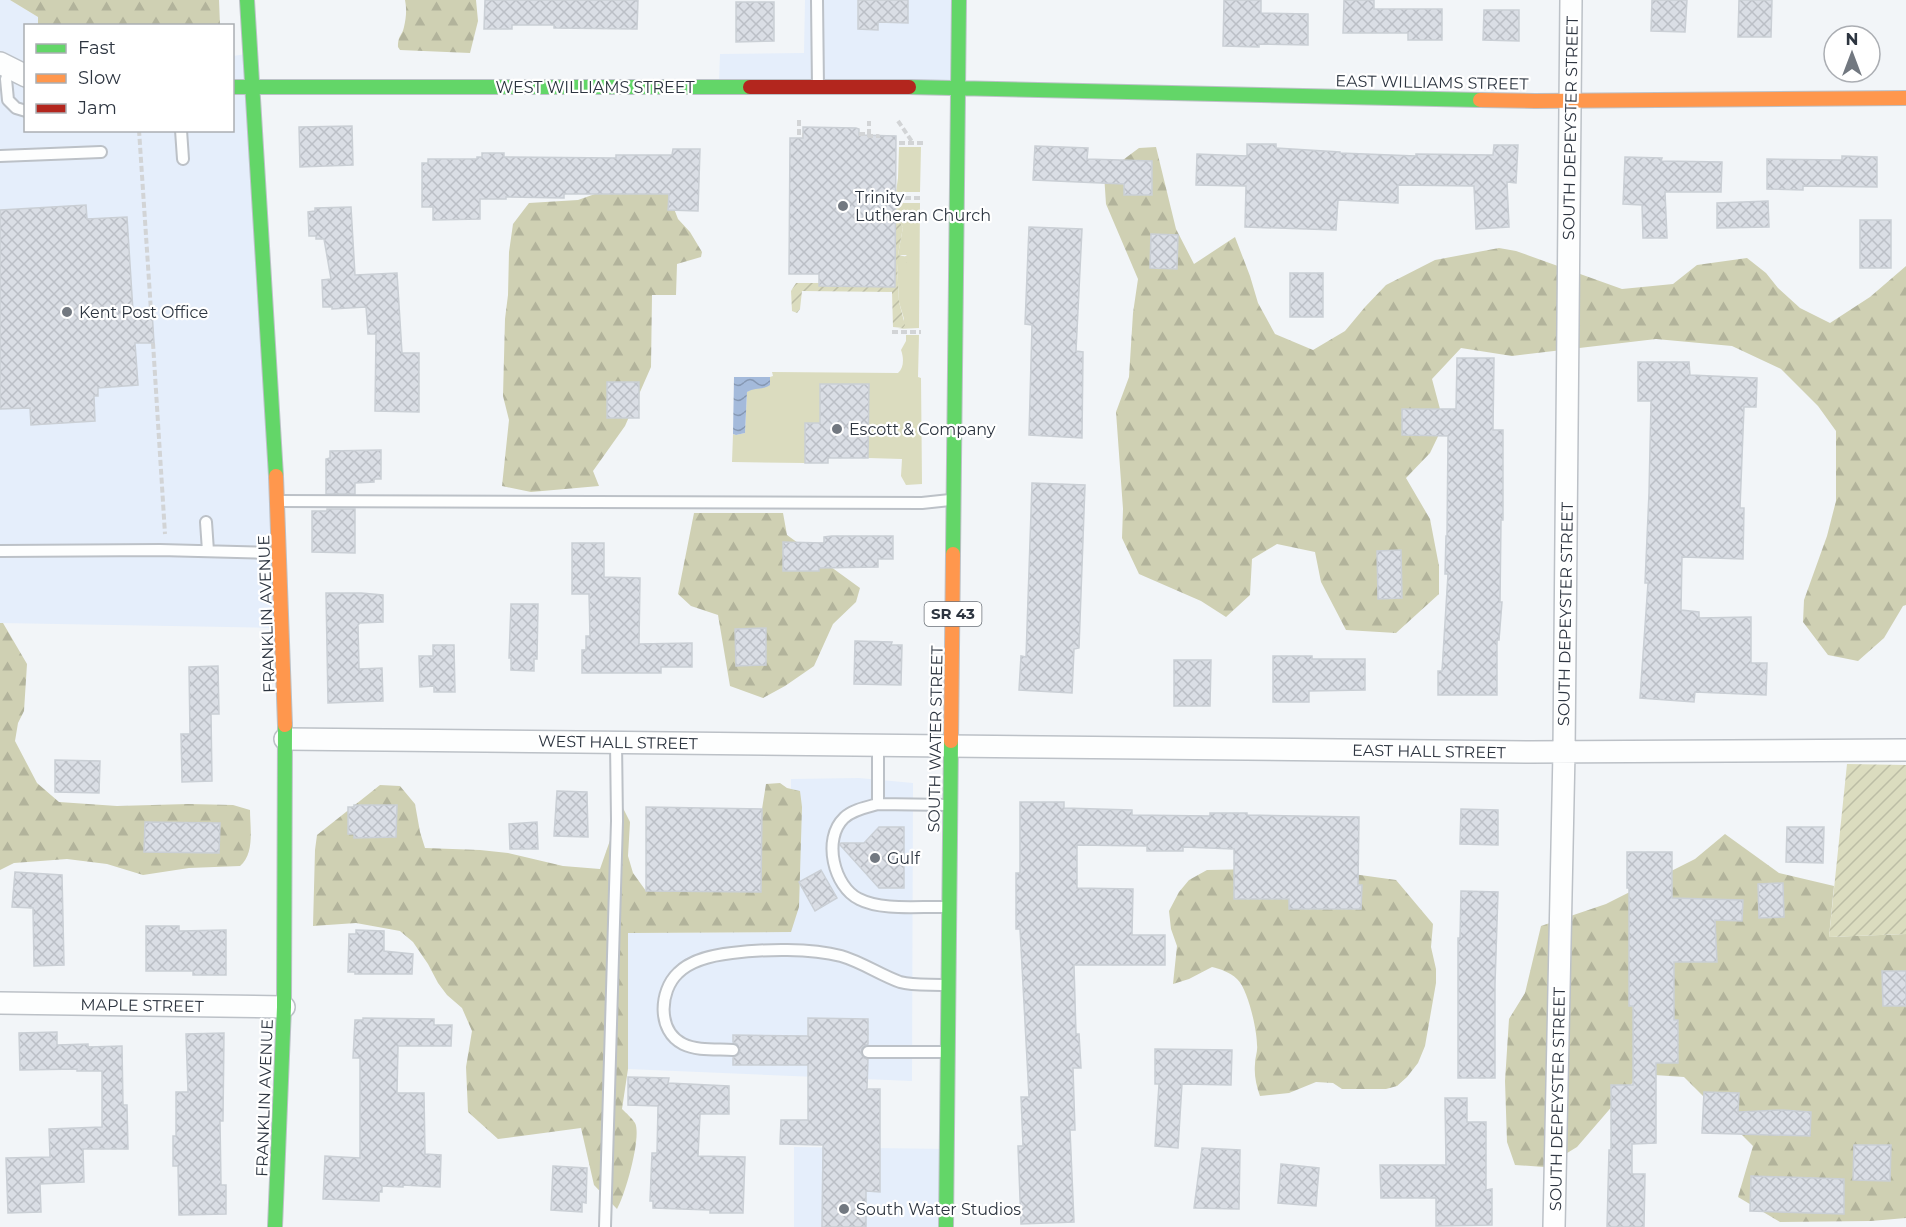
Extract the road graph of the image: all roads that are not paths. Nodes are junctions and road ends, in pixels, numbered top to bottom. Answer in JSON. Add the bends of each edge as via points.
{"nodes":[{"id":1,"x":247,"y":0,"type":"edge"},
{"id":2,"x":817,"y":0,"type":"edge"},
{"id":3,"x":959,"y":0,"type":"edge"},
{"id":4,"x":1571,"y":0,"type":"edge"},
{"id":5,"x":12,"y":69,"type":"edge"},
{"id":6,"x":234,"y":87,"type":"edge"},
{"id":7,"x":253,"y":87,"type":"junction"},
{"id":8,"x":818,"y":87,"type":"junction"},
{"id":9,"x":958,"y":87,"type":"junction"},
{"id":10,"x":1906,"y":98,"type":"edge"},
{"id":11,"x":1570,"y":101,"type":"junction"},
{"id":12,"x":24,"y":110,"type":"edge"},
{"id":13,"x":181,"y":132,"type":"edge"},
{"id":14,"x":101,"y":152,"type":"dead end"},
{"id":15,"x":0,"y":156,"type":"edge"},
{"id":16,"x":183,"y":159,"type":"dead end"},
{"id":17,"x":954,"y":500,"type":"junction"},
{"id":18,"x":278,"y":501,"type":"junction"},
{"id":19,"x":206,"y":522,"type":"dead end"},
{"id":20,"x":0,"y":550,"type":"edge"},
{"id":21,"x":208,"y":551,"type":"junction"},
{"id":22,"x":281,"y":553,"type":"junction"},
{"id":23,"x":285,"y":739,"type":"junction"},
{"id":24,"x":616,"y":742,"type":"junction"},
{"id":25,"x":878,"y":745,"type":"junction"},
{"id":26,"x":951,"y":747,"type":"junction"},
{"id":27,"x":1906,"y":750,"type":"edge"},
{"id":28,"x":1564,"y":752,"type":"junction"},
{"id":29,"x":878,"y":804,"type":"junction"},
{"id":30,"x":950,"y":805,"type":"junction"},
{"id":31,"x":950,"y":907,"type":"junction"},
{"id":32,"x":949,"y":985,"type":"junction"},
{"id":33,"x":0,"y":1003,"type":"edge"},
{"id":34,"x":284,"y":1007,"type":"junction"},
{"id":35,"x":733,"y":1050,"type":"dead end"},
{"id":36,"x":868,"y":1052,"type":"dead end"},
{"id":37,"x":948,"y":1052,"type":"junction"},
{"id":38,"x":275,"y":1227,"type":"edge"},
{"id":39,"x":606,"y":1227,"type":"edge"},
{"id":40,"x":946,"y":1227,"type":"edge"},
{"id":41,"x":1554,"y":1227,"type":"edge"}],
"edges":[{"from":1,"to":7,"type":"street","name":"FRANKLIN AVENUE"},
{"from":2,"to":8,"type":"lane"},
{"from":3,"to":9,"type":"street","name":"SOUTH WATER STREET","number":"SR 43"},
{"from":4,"to":11,"type":"street","name":"SOUTH DEPEYSTER STREET"},
{"from":5,"to":12,"type":"lane","via":[[6,79],[8,100]]},
{"from":6,"to":7,"type":"street","name":"WEST WILLIAMS STREET"},
{"from":7,"to":8,"type":"street","name":"WEST WILLIAMS STREET"},
{"from":7,"to":18,"type":"street","name":"FRANKLIN AVENUE"},
{"from":8,"to":9,"type":"street","name":"WEST WILLIAMS STREET"},
{"from":9,"to":11,"type":"street","name":"EAST WILLIAMS STREET"},
{"from":9,"to":17,"type":"street","name":"SOUTH WATER STREET","number":"SR 43"},
{"from":10,"to":11,"type":"street","name":"EAST WILLIAMS STREET"},
{"from":11,"to":28,"type":"street","name":"SOUTH DEPEYSTER STREET"},
{"from":13,"to":16,"type":"lane"},
{"from":14,"to":15,"type":"lane"},
{"from":17,"to":18,"type":"lane"},
{"from":17,"to":26,"type":"street","name":"SOUTH WATER STREET","number":"SR 43"},
{"from":18,"to":22,"type":"street","name":"FRANKLIN AVENUE"},
{"from":19,"to":21,"type":"lane"},
{"from":20,"to":21,"type":"lane"},
{"from":21,"to":22,"type":"lane"},
{"from":22,"to":23,"type":"street","name":"FRANKLIN AVENUE"},
{"from":23,"to":24,"type":"street","name":"WEST HALL STREET"},
{"from":23,"to":34,"type":"street","name":"FRANKLIN AVENUE"},
{"from":24,"to":25,"type":"street","name":"WEST HALL STREET"},
{"from":24,"to":39,"type":"lane"},
{"from":25,"to":26,"type":"street","name":"WEST HALL STREET"},
{"from":25,"to":29,"type":"lane"},
{"from":26,"to":28,"type":"street","name":"EAST HALL STREET"},
{"from":26,"to":30,"type":"street","name":"SOUTH WATER STREET","number":"SR 43"},
{"from":27,"to":28,"type":"street","name":"EAST HALL STREET"},
{"from":28,"to":41,"type":"street","name":"SOUTH DEPEYSTER STREET"},
{"from":29,"to":30,"type":"lane"},
{"from":29,"to":31,"type":"lane","via":[[844,818],[835,831],[835,868],[848,893],[872,904]]},
{"from":30,"to":31,"type":"street","name":"SOUTH WATER STREET","number":"SR 43"},
{"from":31,"to":32,"type":"street","name":"SOUTH WATER STREET","number":"SR 43"},
{"from":32,"to":35,"type":"lane","via":[[903,983],[844,957],[815,951],[732,953],[698,960],[678,972],[668,985],[665,1018],[672,1035],[684,1044]]},
{"from":32,"to":37,"type":"street","name":"SOUTH WATER STREET","number":"SR 43"},
{"from":33,"to":34,"type":"street","name":"MAPLE STREET"},
{"from":34,"to":38,"type":"street","name":"FRANKLIN AVENUE"},
{"from":36,"to":37,"type":"lane"},
{"from":37,"to":40,"type":"street","name":"SOUTH WATER STREET","number":"SR 43"}]}
